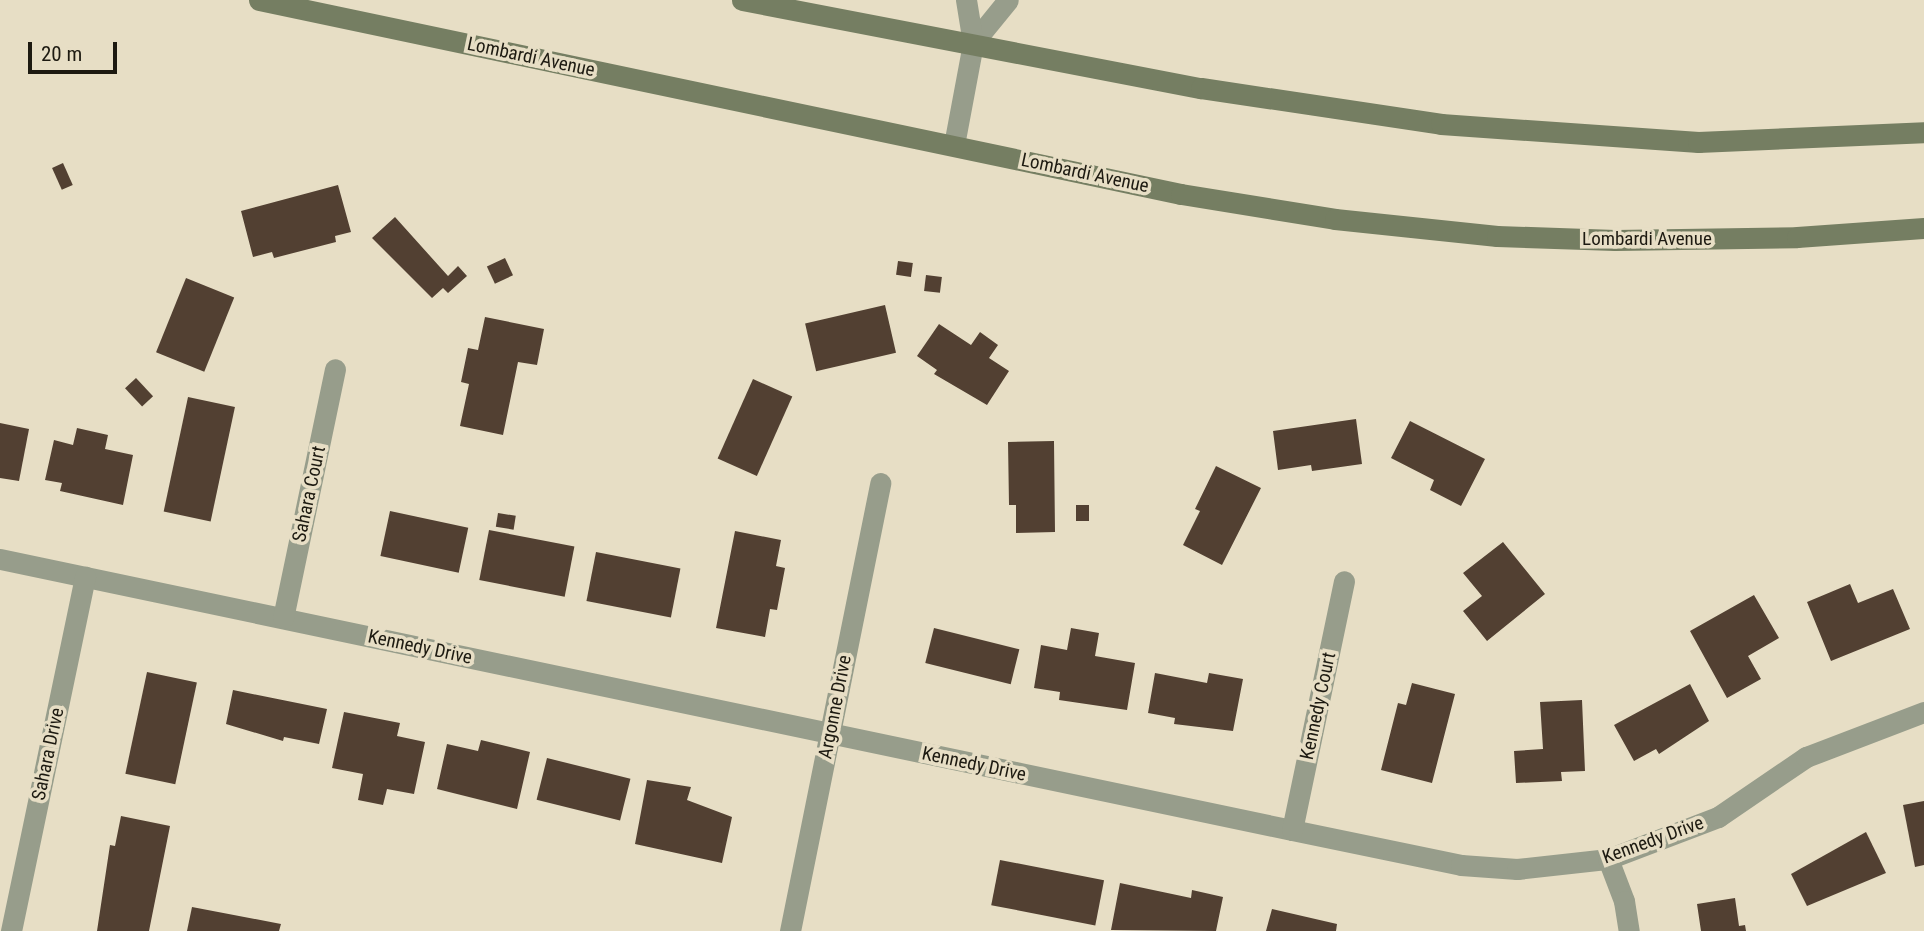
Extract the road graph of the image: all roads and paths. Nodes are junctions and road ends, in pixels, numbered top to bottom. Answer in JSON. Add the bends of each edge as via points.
{"nodes":[{"id":1,"x":259,"y":0,"type":"edge"},
{"id":2,"x":742,"y":0,"type":"edge"},
{"id":3,"x":966,"y":0,"type":"edge"},
{"id":4,"x":1008,"y":0,"type":"edge"},
{"id":5,"x":973,"y":43,"type":"junction"},
{"id":6,"x":1924,"y":132,"type":"edge"},
{"id":7,"x":954,"y":145,"type":"junction"},
{"id":8,"x":1924,"y":228,"type":"edge"},
{"id":9,"x":335,"y":369,"type":"dead end"},
{"id":10,"x":880,"y":483,"type":"dead end"},
{"id":11,"x":0,"y":559,"type":"edge"},
{"id":12,"x":85,"y":577,"type":"junction"},
{"id":13,"x":1344,"y":581,"type":"dead end"},
{"id":14,"x":283,"y":618,"type":"junction"},
{"id":15,"x":1924,"y":712,"type":"edge"},
{"id":16,"x":830,"y":733,"type":"junction"},
{"id":17,"x":1292,"y":830,"type":"junction"},
{"id":18,"x":1608,"y":859,"type":"junction"},
{"id":19,"x":11,"y":931,"type":"edge"},
{"id":20,"x":790,"y":931,"type":"edge"},
{"id":21,"x":1629,"y":931,"type":"edge"}],
"edges":[{"from":1,"to":7,"type":"main road","name":"Lombardi Avenue"},
{"from":2,"to":5,"type":"main road"},
{"from":3,"to":5,"type":"street"},
{"from":4,"to":5,"type":"street"},
{"from":5,"to":6,"type":"main road","via":[[1276,101],[1474,127],[1698,142]]},
{"from":5,"to":7,"type":"street"},
{"from":7,"to":8,"type":"main road","name":"Lombardi Avenue","via":[[1264,209],[1464,233],[1654,239]]},
{"from":9,"to":14,"type":"street","name":"Sahara Court"},
{"from":10,"to":16,"type":"street","name":"Argonne Drive"},
{"from":11,"to":12,"type":"street","name":"Kennedy Drive"},
{"from":12,"to":14,"type":"street","name":"Kennedy Drive"},
{"from":12,"to":19,"type":"street","name":"Sahara Drive"},
{"from":13,"to":17,"type":"street","name":"Kennedy Court"},
{"from":14,"to":16,"type":"street","name":"Kennedy Drive"},
{"from":15,"to":18,"type":"street","name":"Kennedy Drive","via":[[1806,757],[1718,817]]},
{"from":16,"to":17,"type":"street","name":"Kennedy Drive"},
{"from":16,"to":20,"type":"street","name":"Argonne Drive"},
{"from":17,"to":18,"type":"street","name":"Kennedy Drive","via":[[1461,865],[1517,869]]},
{"from":18,"to":21,"type":"street","via":[[1624,901]]}]}
